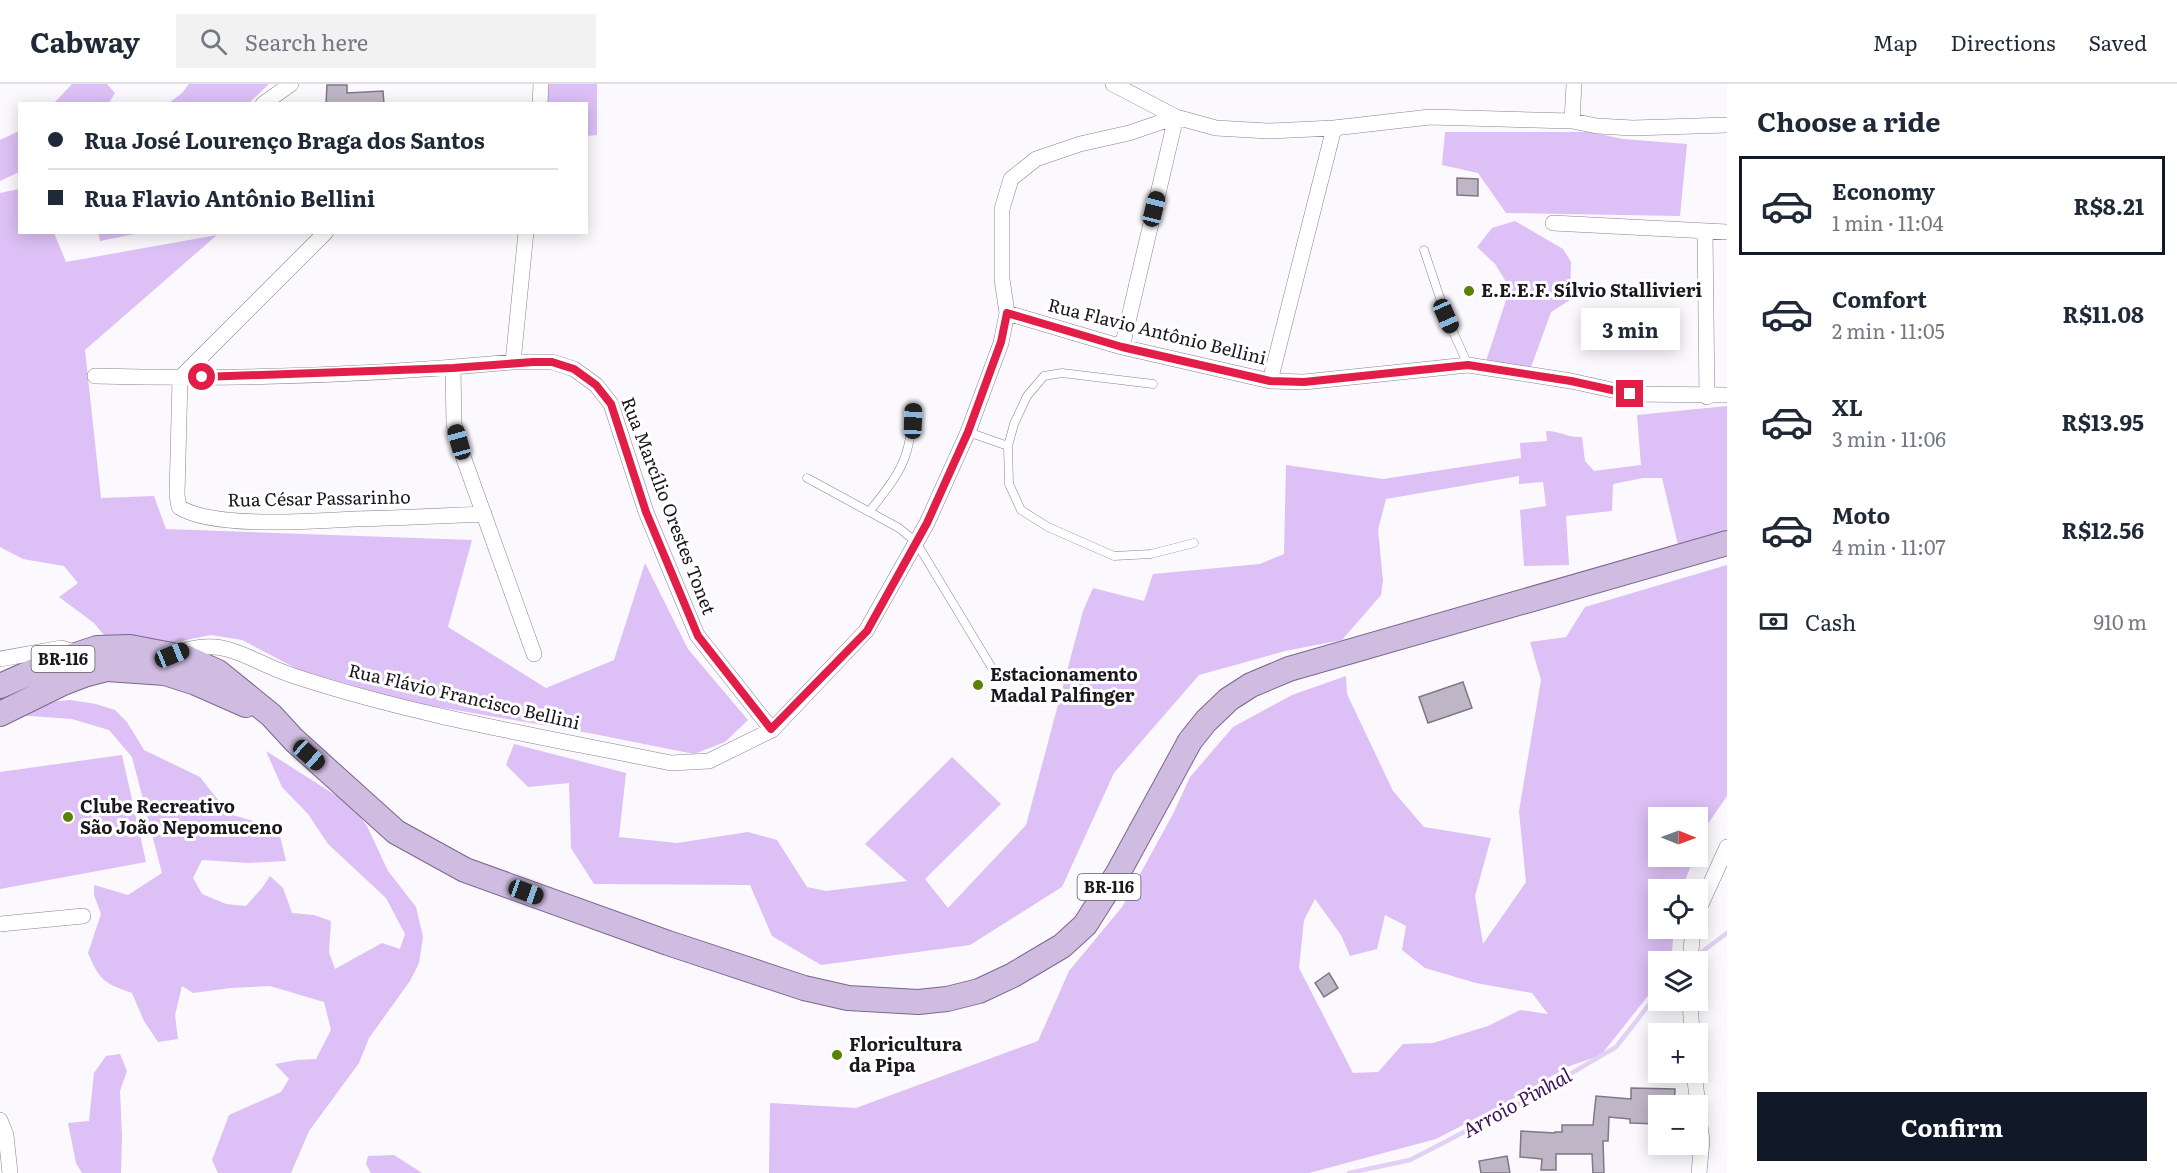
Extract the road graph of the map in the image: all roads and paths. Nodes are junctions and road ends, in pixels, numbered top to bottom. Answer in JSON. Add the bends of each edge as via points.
{"nodes":[{"id":1,"x":291,"y":84,"type":"edge"},
{"id":2,"x":541,"y":84,"type":"edge"},
{"id":3,"x":1113,"y":84,"type":"edge"},
{"id":4,"x":1574,"y":84,"type":"edge"},
{"id":5,"x":266,"y":102,"type":"edge"},
{"id":6,"x":540,"y":102,"type":"edge"},
{"id":7,"x":1176,"y":117,"type":"junction"},
{"id":8,"x":1572,"y":121,"type":"junction"},
{"id":9,"x":1727,"y":125,"type":"edge"},
{"id":10,"x":1334,"y":128,"type":"junction"},
{"id":11,"x":1553,"y":223,"type":"dead end"},
{"id":12,"x":1705,"y":232,"type":"junction"},
{"id":13,"x":1727,"y":232,"type":"edge"},
{"id":14,"x":324,"y":234,"type":"edge"},
{"id":15,"x":526,"y":234,"type":"edge"},
{"id":16,"x":1424,"y":250,"type":"dead end"},
{"id":17,"x":1007,"y":313,"type":"junction"},
{"id":18,"x":1122,"y":347,"type":"junction"},
{"id":19,"x":513,"y":362,"type":"junction"},
{"id":20,"x":1468,"y":365,"type":"junction"},
{"id":21,"x":453,"y":368,"type":"junction"},
{"id":22,"x":95,"y":376,"type":"dead end"},
{"id":23,"x":180,"y":378,"type":"junction"},
{"id":24,"x":1270,"y":381,"type":"junction"},
{"id":25,"x":1153,"y":384,"type":"dead end"},
{"id":26,"x":1727,"y":395,"type":"edge"},
{"id":27,"x":1707,"y":397,"type":"junction"},
{"id":28,"x":913,"y":408,"type":"dead end"},
{"id":29,"x":968,"y":432,"type":"junction"},
{"id":30,"x":1008,"y":446,"type":"junction"},
{"id":31,"x":807,"y":478,"type":"dead end"},
{"id":32,"x":869,"y":512,"type":"junction"},
{"id":33,"x":484,"y":514,"type":"junction"},
{"id":34,"x":916,"y":542,"type":"junction"},
{"id":35,"x":1194,"y":543,"type":"dead end"},
{"id":36,"x":1727,"y":543,"type":"edge"},
{"id":37,"x":534,"y":654,"type":"dead end"},
{"id":38,"x":172,"y":655,"type":"junction"},
{"id":39,"x":0,"y":659,"type":"edge"},
{"id":40,"x":82,"y":664,"type":"junction"},
{"id":41,"x":154,"y":672,"type":"junction"},
{"id":42,"x":995,"y":673,"type":"dead end"},
{"id":43,"x":0,"y":686,"type":"edge"},
{"id":44,"x":0,"y":714,"type":"edge"},
{"id":45,"x":271,"y":715,"type":"junction"},
{"id":46,"x":771,"y":729,"type":"junction"},
{"id":47,"x":1727,"y":847,"type":"edge"},
{"id":48,"x":1708,"y":889,"type":"edge"},
{"id":49,"x":83,"y":916,"type":"dead end"},
{"id":50,"x":0,"y":924,"type":"edge"},
{"id":51,"x":0,"y":1120,"type":"edge"},
{"id":52,"x":1701,"y":1155,"type":"edge"},
{"id":53,"x":10,"y":1173,"type":"edge"},
{"id":54,"x":1699,"y":1173,"type":"edge"}],
"edges":[{"from":1,"to":5,"type":"street"},
{"from":2,"to":6,"type":"street"},
{"from":3,"to":7,"type":"street"},
{"from":4,"to":8,"type":"street"},
{"from":7,"to":10,"type":"street","via":[[1216,128]]},
{"from":7,"to":17,"type":"street","via":[[1036,159],[1011,179],[1002,209],[1002,279]]},
{"from":7,"to":18,"type":"street"},
{"from":8,"to":9,"type":"street","via":[[1634,128]]},
{"from":8,"to":10,"type":"street","via":[[1430,117]]},
{"from":10,"to":24,"type":"street"},
{"from":11,"to":12,"type":"street"},
{"from":12,"to":13,"type":"street"},
{"from":12,"to":27,"type":"street"},
{"from":14,"to":23,"type":"street"},
{"from":15,"to":19,"type":"street"},
{"from":16,"to":20,"type":"lane","via":[[1446,316]]},
{"from":17,"to":18,"type":"street","name":"Rua Flavio Antônio Bellini"},
{"from":17,"to":29,"type":"street","name":"Rua Flávio Francisco Bellini","via":[[1001,342]]},
{"from":18,"to":24,"type":"street","name":"Rua Flavio Antônio Bellini"},
{"from":19,"to":21,"type":"street","name":"Rua Marcílio Orestes Tonet"},
{"from":19,"to":46,"type":"street","name":"Rua Marcílio Orestes Tonet","via":[[552,362],[574,369],[596,385],[611,404],[646,512],[698,636]]},
{"from":20,"to":24,"type":"street","name":"Rua Flavio Antônio Bellini","via":[[1304,382]]},
{"from":20,"to":27,"type":"street","name":"Rua Flavio Antônio Bellini","via":[[1630,394]]},
{"from":21,"to":23,"type":"street","name":"Rua Marcílio Orestes Tonet"},
{"from":21,"to":33,"type":"street","via":[[454,424]]},
{"from":22,"to":23,"type":"street","name":"Rua Marcílio Orestes Tonet"},
{"from":23,"to":33,"type":"street","name":"Rua César Passarinho","via":[[177,495],[179,507],[189,514],[213,519],[286,522]]},
{"from":25,"to":30,"type":"lane","via":[[1062,373],[1044,376],[1027,396]]},
{"from":26,"to":27,"type":"street","name":"Rua Flavio Antônio Bellini"},
{"from":28,"to":32,"type":"lane","via":[[905,460]]},
{"from":29,"to":30,"type":"lane"},
{"from":29,"to":34,"type":"street","name":"Rua Flávio Francisco Bellini"},
{"from":30,"to":35,"type":"lane","via":[[1009,484],[1017,502],[1021,510],[1048,527],[1114,556],[1151,554]]},
{"from":31,"to":32,"type":"lane"},
{"from":32,"to":34,"type":"lane"},
{"from":33,"to":37,"type":"street"},
{"from":34,"to":42,"type":"lane"},
{"from":34,"to":46,"type":"street","name":"Rua Flávio Francisco Bellini","via":[[867,631]]},
{"from":36,"to":45,"type":"main road","number":"BR-116","via":[[1289,669],[1251,685],[1229,699],[1191,741],[1085,925],[1062,946],[1014,975],[980,991],[947,999],[881,1001],[804,988],[465,870],[396,832],[294,741]]},
{"from":38,"to":40,"type":"main road","number":"BR-116","via":[[130,647],[97,648]]},
{"from":38,"to":41,"type":"street","name":"Rua Flávio Francisco Bellini"},
{"from":38,"to":45,"type":"main road","number":"BR-116","via":[[218,672]]},
{"from":38,"to":46,"type":"street","name":"Rua Flávio Francisco Bellini","via":[[205,645],[226,648],[290,674],[412,709],[671,763],[709,761]]},
{"from":39,"to":40,"type":"street","via":[[61,648]]},
{"from":40,"to":41,"type":"main road","number":"BR-116"},
{"from":40,"to":43,"type":"main road","number":"BR-116","via":[[52,663]]},
{"from":40,"to":44,"type":"main road","number":"BR-116"},
{"from":41,"to":45,"type":"main road","number":"BR-116","via":[[196,683]]},
{"from":47,"to":48,"type":"street"},
{"from":49,"to":50,"type":"street"},
{"from":51,"to":53,"type":"street","via":[[6,1135]]},
{"from":52,"to":54,"type":"street"}]}
